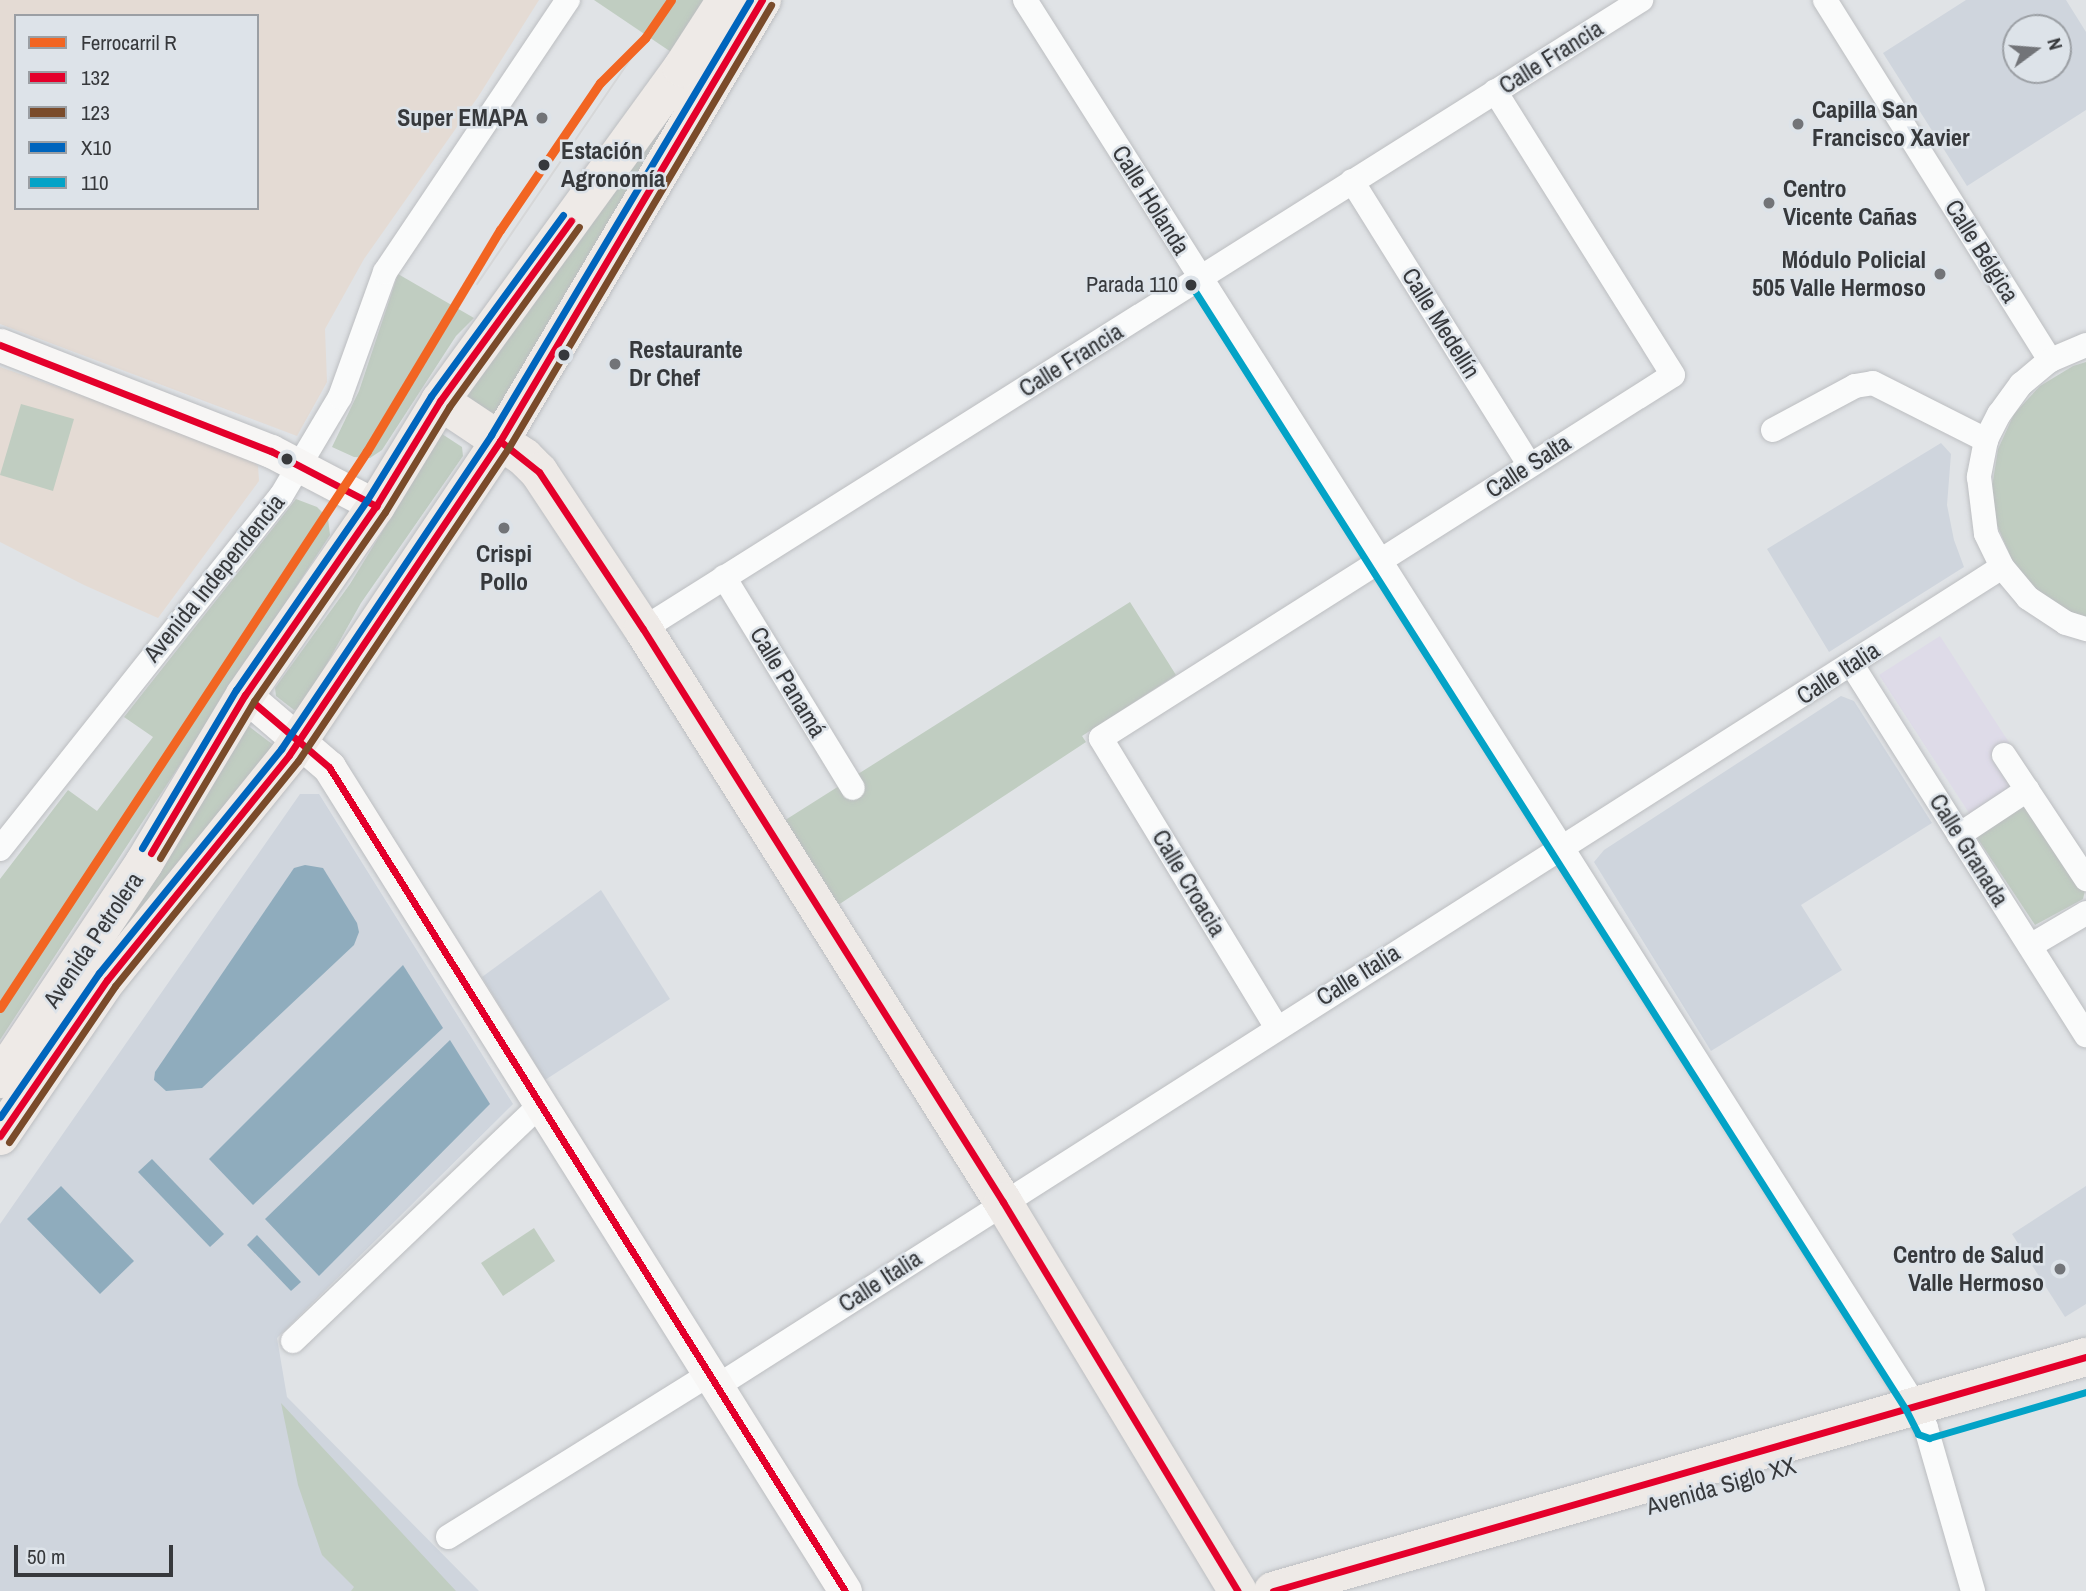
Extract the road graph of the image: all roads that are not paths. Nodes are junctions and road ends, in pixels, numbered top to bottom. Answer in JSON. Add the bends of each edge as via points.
{"nodes":[{"id":1,"x":568,"y":0,"type":"edge"},
{"id":2,"x":726,"y":0,"type":"edge"},
{"id":3,"x":762,"y":0,"type":"edge"},
{"id":4,"x":1025,"y":0,"type":"edge"},
{"id":5,"x":1641,"y":0,"type":"edge"},
{"id":6,"x":1825,"y":0,"type":"edge"},
{"id":7,"x":1495,"y":91,"type":"junction"},
{"id":8,"x":1352,"y":181,"type":"junction"},
{"id":9,"x":1200,"y":279,"type":"junction"},
{"id":10,"x":0,"y":345,"type":"edge"},
{"id":11,"x":2086,"y":345,"type":"edge"},
{"id":12,"x":2050,"y":360,"type":"junction"},
{"id":13,"x":440,"y":401,"type":"junction"},
{"id":14,"x":1773,"y":430,"type":"dead end"},
{"id":15,"x":1986,"y":440,"type":"junction"},
{"id":16,"x":500,"y":441,"type":"junction"},
{"id":17,"x":1529,"y":464,"type":"junction"},
{"id":18,"x":299,"y":466,"type":"junction"},
{"id":19,"x":376,"y":506,"type":"junction"},
{"id":20,"x":1380,"y":562,"type":"junction"},
{"id":21,"x":2002,"y":567,"type":"junction"},
{"id":22,"x":724,"y":577,"type":"junction"},
{"id":23,"x":643,"y":629,"type":"junction"},
{"id":24,"x":2086,"y":629,"type":"edge"},
{"id":25,"x":1852,"y":664,"type":"junction"},
{"id":26,"x":245,"y":695,"type":"junction"},
{"id":27,"x":1101,"y":738,"type":"joint"},
{"id":28,"x":299,"y":740,"type":"junction"},
{"id":29,"x":2004,"y":755,"type":"dead end"},
{"id":30,"x":853,"y":788,"type":"dead end"},
{"id":31,"x":2027,"y":790,"type":"junction"},
{"id":32,"x":1959,"y":835,"type":"junction"},
{"id":33,"x":1562,"y":847,"type":"junction"},
{"id":34,"x":0,"y":849,"type":"edge"},
{"id":35,"x":2086,"y":879,"type":"edge"},
{"id":36,"x":2086,"y":913,"type":"edge"},
{"id":37,"x":2030,"y":947,"type":"junction"},
{"id":38,"x":1277,"y":1028,"type":"junction"},
{"id":39,"x":2086,"y":1035,"type":"edge"},
{"id":40,"x":0,"y":1079,"type":"edge"},
{"id":41,"x":539,"y":1105,"type":"junction"},
{"id":42,"x":0,"y":1136,"type":"edge"},
{"id":43,"x":1003,"y":1202,"type":"junction"},
{"id":44,"x":293,"y":1341,"type":"dead end"},
{"id":45,"x":2086,"y":1357,"type":"edge"},
{"id":46,"x":712,"y":1381,"type":"junction"},
{"id":47,"x":2086,"y":1381,"type":"edge"},
{"id":48,"x":1921,"y":1416,"type":"junction"},
{"id":49,"x":1634,"y":1499,"type":"junction"},
{"id":50,"x":448,"y":1537,"type":"dead end"},
{"id":51,"x":845,"y":1591,"type":"edge"},
{"id":52,"x":1238,"y":1591,"type":"edge"},
{"id":53,"x":1273,"y":1591,"type":"edge"},
{"id":54,"x":1355,"y":1591,"type":"edge"},
{"id":55,"x":1973,"y":1591,"type":"edge"}],
"edges":[{"from":1,"to":18,"type":"street","name":"Avenida Independencia","via":[[386,271],[340,397]]},
{"from":2,"to":13,"type":"highway","name":"Avenida Petrolera","via":[[682,68]]},
{"from":3,"to":16,"type":"highway","name":"Avenida Petrolera"},
{"from":4,"to":9,"type":"street","name":"Calle Holanda"},
{"from":5,"to":7,"type":"street","name":"Calle Francia"},
{"from":6,"to":12,"type":"street","name":"Calle Bélgica"},
{"from":7,"to":8,"type":"street","name":"Calle Francia"},
{"from":7,"to":17,"type":"street","name":"Calle Salta","via":[[1673,375]]},
{"from":8,"to":9,"type":"street","name":"Calle Francia"},
{"from":8,"to":17,"type":"street","name":"Calle Medellín"},
{"from":9,"to":20,"type":"street","name":"Calle Holanda"},
{"from":9,"to":22,"type":"street","name":"Calle Francia"},
{"from":10,"to":18,"type":"street"},
{"from":11,"to":12,"type":"street"},
{"from":12,"to":15,"type":"street","via":[[2021,384]]},
{"from":13,"to":16,"type":"highway"},
{"from":13,"to":19,"type":"highway","name":"Avenida Petrolera"},
{"from":14,"to":15,"type":"street","via":[[1856,386],[1873,383]]},
{"from":15,"to":21,"type":"street","via":[[1979,477],[1980,505],[1986,534]]},
{"from":16,"to":23,"type":"highway","via":[[539,472]]},
{"from":16,"to":28,"type":"highway","name":"Avenida Petrolera"},
{"from":17,"to":20,"type":"street","name":"Calle Salta"},
{"from":18,"to":19,"type":"street"},
{"from":18,"to":34,"type":"street","name":"Avenida Independencia","via":[[281,496]]},
{"from":19,"to":26,"type":"highway","name":"Avenida Petrolera"},
{"from":20,"to":27,"type":"street","name":"Calle Salta"},
{"from":20,"to":33,"type":"street","name":"Calle Holanda"},
{"from":21,"to":24,"type":"street","via":[[2028,598],[2066,623]]},
{"from":21,"to":25,"type":"street","name":"Calle Italia"},
{"from":22,"to":23,"type":"street","name":"Calle Francia"},
{"from":22,"to":30,"type":"street","name":"Calle Panamá"},
{"from":23,"to":43,"type":"highway"},
{"from":25,"to":32,"type":"street","name":"Calle Granada"},
{"from":25,"to":33,"type":"street","name":"Calle Italia"},
{"from":26,"to":28,"type":"street"},
{"from":26,"to":40,"type":"highway","name":"Avenida Petrolera","via":[[144,863]]},
{"from":27,"to":38,"type":"street","name":"Calle Croacia"},
{"from":28,"to":41,"type":"street","via":[[329,767]]},
{"from":28,"to":42,"type":"highway","name":"Avenida Petrolera","via":[[107,979]]},
{"from":29,"to":31,"type":"street"},
{"from":31,"to":32,"type":"street"},
{"from":31,"to":35,"type":"street"},
{"from":32,"to":37,"type":"street","name":"Calle Granada"},
{"from":33,"to":38,"type":"street","name":"Calle Italia"},
{"from":33,"to":48,"type":"street","name":"Calle Holanda"},
{"from":36,"to":37,"type":"street"},
{"from":37,"to":39,"type":"street","name":"Calle Granada"},
{"from":38,"to":43,"type":"street","name":"Calle Italia"},
{"from":41,"to":44,"type":"street"},
{"from":41,"to":46,"type":"street"},
{"from":43,"to":46,"type":"street","name":"Calle Italia"},
{"from":43,"to":52,"type":"highway"},
{"from":45,"to":48,"type":"highway","name":"Avenida Siglo XX"},
{"from":46,"to":50,"type":"street","name":"Calle Italia"},
{"from":46,"to":51,"type":"street"},
{"from":47,"to":48,"type":"highway","name":"Avenida Siglo XX"},
{"from":48,"to":49,"type":"highway","name":"Avenida Siglo XX"},
{"from":48,"to":55,"type":"street","name":"Calle Holanda"},
{"from":49,"to":53,"type":"highway","name":"Avenida Siglo XX"},
{"from":49,"to":54,"type":"highway","name":"Avenida Siglo XX"}]}
